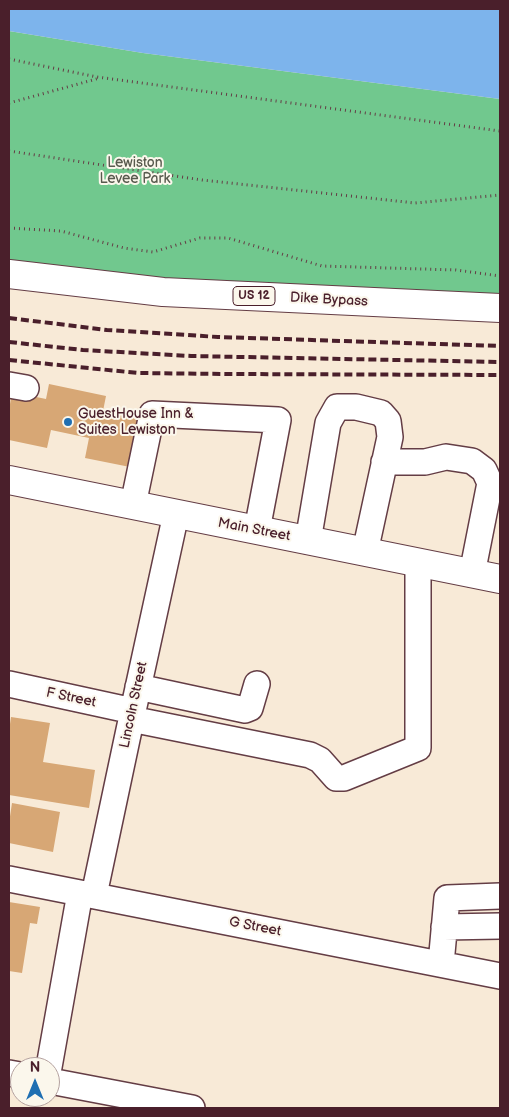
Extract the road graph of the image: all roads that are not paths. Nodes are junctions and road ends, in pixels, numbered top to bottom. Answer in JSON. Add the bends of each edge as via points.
{"nodes":[{"id":1,"x":9,"y":274,"type":"edge"},
{"id":2,"x":500,"y":308,"type":"edge"},
{"id":3,"x":384,"y":462,"type":"junction"},
{"id":4,"x":9,"y":480,"type":"edge"},
{"id":5,"x":133,"y":505,"type":"junction"},
{"id":6,"x":176,"y":514,"type":"junction"},
{"id":7,"x":257,"y":530,"type":"junction"},
{"id":8,"x":308,"y":541,"type":"junction"},
{"id":9,"x":365,"y":552,"type":"junction"},
{"id":10,"x":418,"y":563,"type":"junction"},
{"id":11,"x":472,"y":574,"type":"junction"},
{"id":12,"x":500,"y":579,"type":"edge"},
{"id":13,"x":9,"y":684,"type":"edge"},
{"id":14,"x":257,"y":684,"type":"dead end"},
{"id":15,"x":138,"y":688,"type":"junction"},
{"id":16,"x":132,"y":715,"type":"junction"},
{"id":17,"x":9,"y":879,"type":"edge"},
{"id":18,"x":87,"y":894,"type":"junction"},
{"id":19,"x":500,"y":896,"type":"edge"},
{"id":20,"x":500,"y":926,"type":"edge"},
{"id":21,"x":444,"y":927,"type":"junction"},
{"id":22,"x":441,"y":964,"type":"junction"},
{"id":23,"x":500,"y":976,"type":"edge"},
{"id":24,"x":51,"y":1057,"type":"edge"},
{"id":25,"x":60,"y":1083,"type":"edge"},
{"id":26,"x":192,"y":1108,"type":"edge"}],
"edges":[{"from":1,"to":2,"type":"main road","name":"Dike Bypass","number":"US 12","via":[[163,292]]},
{"from":3,"to":8,"type":"street","via":[[390,437],[388,421],[381,413],[356,407],[336,407],[328,423]]},
{"from":3,"to":9,"type":"street"},
{"from":3,"to":11,"type":"street","via":[[425,462],[446,458],[472,460],[484,470],[490,483]]},
{"from":4,"to":5,"type":"main road","name":"Main Street"},
{"from":5,"to":6,"type":"main road","name":"Main Street"},
{"from":5,"to":7,"type":"street","via":[[152,414],[278,420]]},
{"from":6,"to":7,"type":"main road","name":"Main Street"},
{"from":6,"to":15,"type":"street","name":"Lincoln Street"},
{"from":7,"to":8,"type":"main road","name":"Main Street"},
{"from":8,"to":9,"type":"main road","name":"Main Street"},
{"from":9,"to":10,"type":"main road","name":"Main Street"},
{"from":10,"to":11,"type":"main road","name":"Main Street"},
{"from":10,"to":16,"type":"street","name":"F Street","via":[[418,748],[344,778],[336,778],[320,760],[310,755]]},
{"from":11,"to":12,"type":"main road","name":"Main Street"},
{"from":13,"to":16,"type":"street","name":"F Street"},
{"from":14,"to":15,"type":"street","via":[[250,708],[245,710]]},
{"from":15,"to":16,"type":"street","name":"Lincoln Street"},
{"from":16,"to":18,"type":"street","name":"Lincoln Street"},
{"from":17,"to":18,"type":"street","name":"G Street"},
{"from":18,"to":22,"type":"street","name":"G Street"},
{"from":18,"to":24,"type":"street","name":"Lincoln Street"},
{"from":19,"to":21,"type":"street","via":[[447,898]]},
{"from":20,"to":21,"type":"street"},
{"from":21,"to":22,"type":"street"},
{"from":22,"to":23,"type":"street","name":"G Street"},
{"from":25,"to":26,"type":"street"}]}
